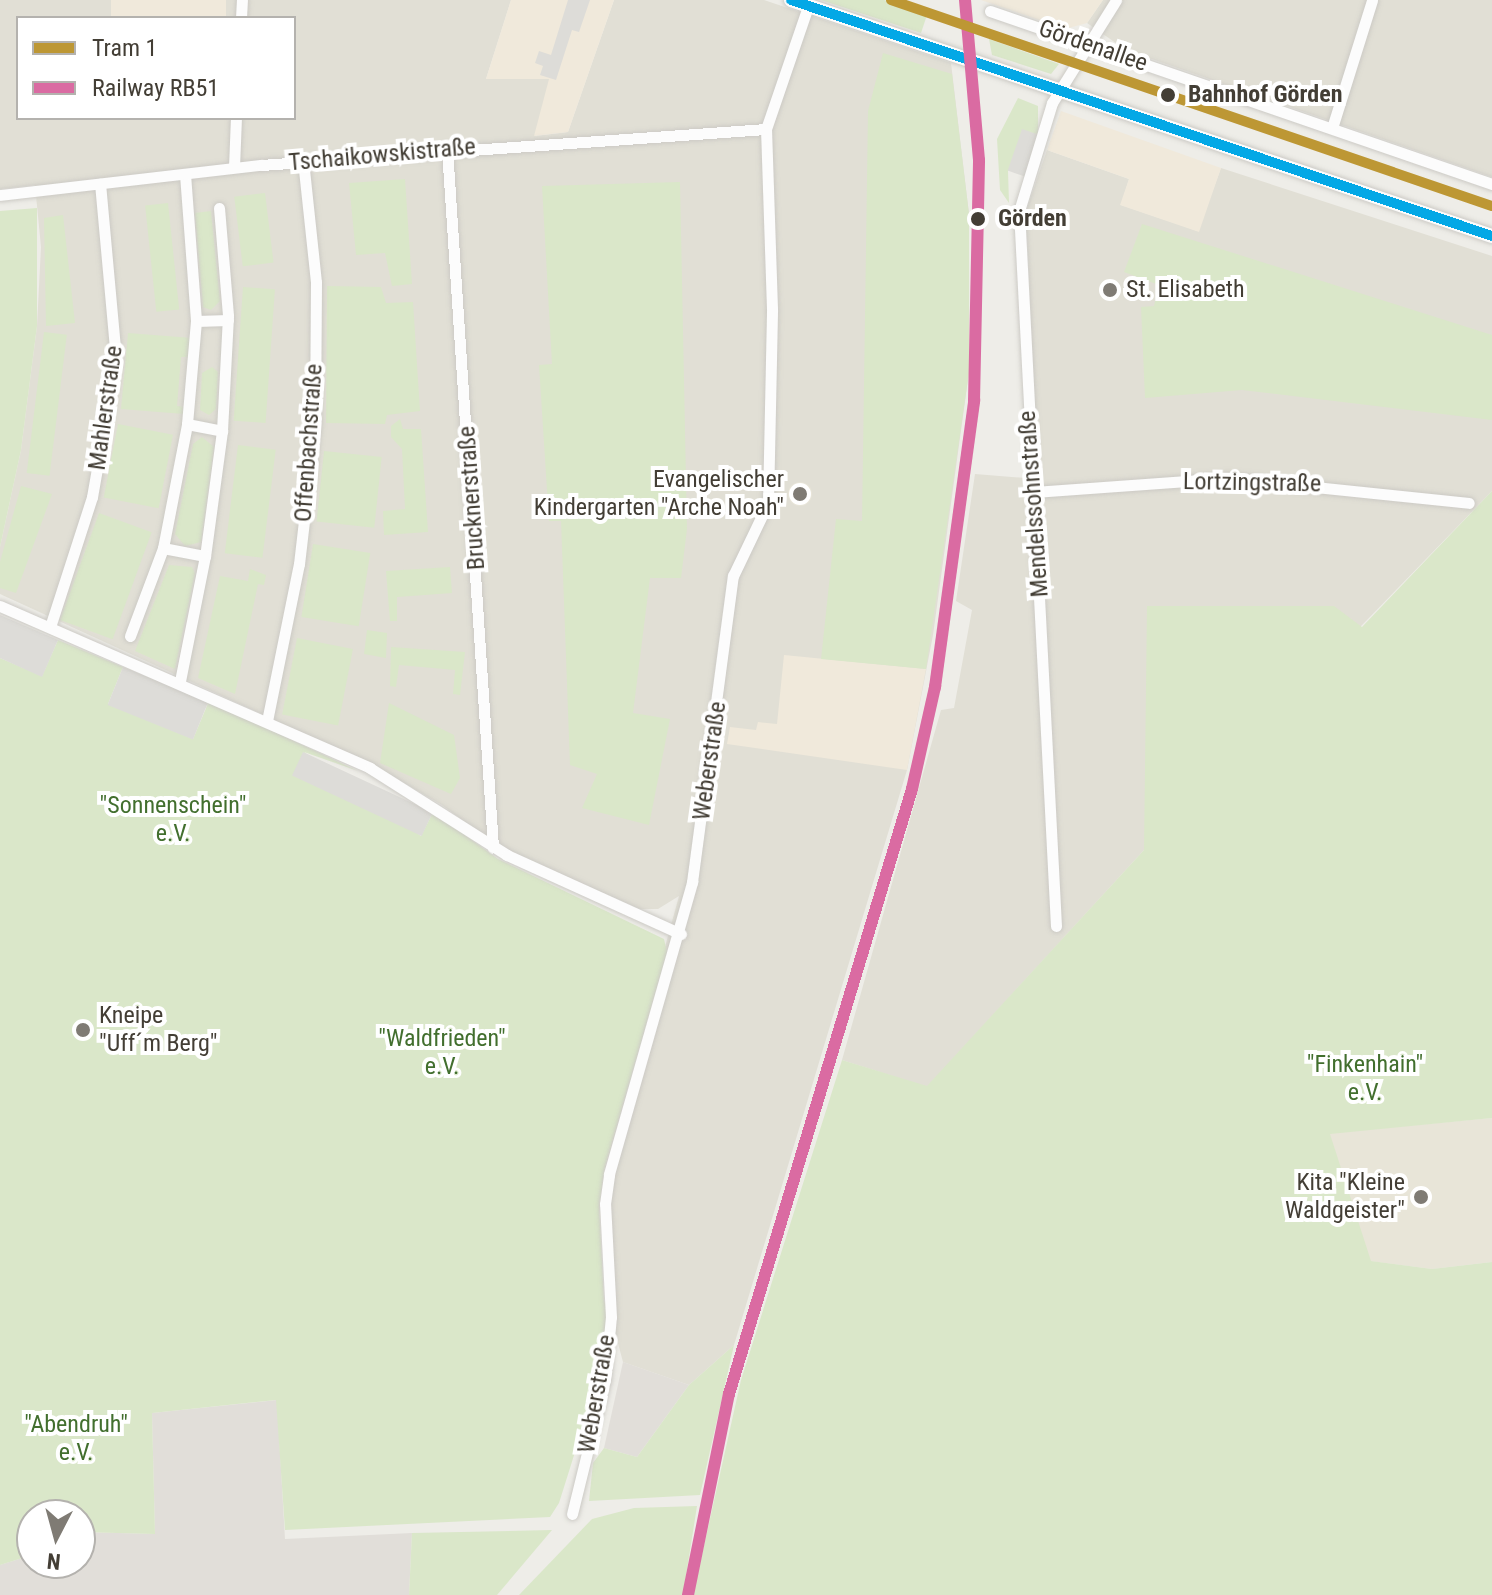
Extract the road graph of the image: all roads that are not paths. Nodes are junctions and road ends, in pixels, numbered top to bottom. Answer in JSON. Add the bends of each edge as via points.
{"nodes":[{"id":1,"x":791,"y":0,"type":"edge"},
{"id":2,"x":1116,"y":0,"type":"edge"},
{"id":3,"x":1372,"y":0,"type":"edge"},
{"id":4,"x":808,"y":6,"type":"junction"},
{"id":5,"x":990,"y":11,"type":"dead end"},
{"id":6,"x":1091,"y":46,"type":"junction"},
{"id":7,"x":1060,"y":90,"type":"junction"},
{"id":8,"x":236,"y":120,"type":"edge"},
{"id":9,"x":1332,"y":128,"type":"junction"},
{"id":10,"x":766,"y":129,"type":"junction"},
{"id":11,"x":447,"y":149,"type":"junction"},
{"id":12,"x":303,"y":161,"type":"junction"},
{"id":13,"x":234,"y":167,"type":"junction"},
{"id":14,"x":185,"y":174,"type":"junction"},
{"id":15,"x":100,"y":184,"type":"junction"},
{"id":16,"x":1492,"y":184,"type":"edge"},
{"id":17,"x":0,"y":195,"type":"edge"},
{"id":18,"x":219,"y":208,"type":"dead end"},
{"id":19,"x":1492,"y":236,"type":"edge"},
{"id":20,"x":228,"y":320,"type":"junction"},
{"id":21,"x":196,"y":321,"type":"junction"},
{"id":22,"x":187,"y":424,"type":"junction"},
{"id":23,"x":222,"y":431,"type":"junction"},
{"id":24,"x":1034,"y":492,"type":"junction"},
{"id":25,"x":1469,"y":503,"type":"dead end"},
{"id":26,"x":163,"y":548,"type":"junction"},
{"id":27,"x":205,"y":556,"type":"junction"},
{"id":28,"x":0,"y":606,"type":"edge"},
{"id":29,"x":50,"y":627,"type":"junction"},
{"id":30,"x":130,"y":636,"type":"dead end"},
{"id":31,"x":180,"y":681,"type":"junction"},
{"id":32,"x":267,"y":721,"type":"junction"},
{"id":33,"x":493,"y":847,"type":"junction"},
{"id":34,"x":1056,"y":926,"type":"dead end"},
{"id":35,"x":681,"y":934,"type":"junction"},
{"id":36,"x":572,"y":1514,"type":"dead end"}],
"edges":[{"from":1,"to":4,"type":"street"},
{"from":2,"to":6,"type":"street","name":"Mendelssohnstraße"},
{"from":3,"to":9,"type":"street"},
{"from":4,"to":7,"type":"street"},
{"from":4,"to":10,"type":"street","name":"Weberstraße"},
{"from":5,"to":6,"type":"street","name":"Gördenallee"},
{"from":6,"to":7,"type":"street","name":"Mendelssohnstraße"},
{"from":6,"to":9,"type":"street","name":"Gördenallee"},
{"from":7,"to":19,"type":"street"},
{"from":7,"to":24,"type":"street","name":"Mendelssohnstraße","via":[[1019,211]]},
{"from":8,"to":13,"type":"street"},
{"from":9,"to":16,"type":"street","name":"Gördenallee"},
{"from":10,"to":11,"type":"street","name":"Tschaikowskistraße"},
{"from":10,"to":35,"type":"street","name":"Weberstraße","via":[[772,309],[768,503],[733,576],[715,735]]},
{"from":11,"to":12,"type":"street","name":"Tschaikowskistraße"},
{"from":11,"to":33,"type":"street","name":"Brucknerstraße"},
{"from":12,"to":13,"type":"street","name":"Tschaikowskistraße"},
{"from":12,"to":32,"type":"street","name":"Offenbachstraße","via":[[316,282],[315,426],[299,564]]},
{"from":13,"to":14,"type":"street","name":"Tschaikowskistraße"},
{"from":14,"to":15,"type":"street","name":"Tschaikowskistraße"},
{"from":14,"to":21,"type":"street"},
{"from":15,"to":17,"type":"street","name":"Tschaikowskistraße"},
{"from":15,"to":29,"type":"street","name":"Mahlerstraße","via":[[116,321],[113,382],[92,497]]},
{"from":18,"to":20,"type":"street"},
{"from":20,"to":21,"type":"street"},
{"from":20,"to":23,"type":"street"},
{"from":21,"to":22,"type":"street"},
{"from":22,"to":23,"type":"street"},
{"from":22,"to":26,"type":"street"},
{"from":23,"to":27,"type":"street"},
{"from":24,"to":25,"type":"street","name":"Lortzingstraße","via":[[1228,478],[1338,485]]},
{"from":24,"to":34,"type":"street","name":"Mendelssohnstraße"},
{"from":26,"to":27,"type":"street"},
{"from":26,"to":30,"type":"street"},
{"from":27,"to":31,"type":"street"},
{"from":28,"to":29,"type":"street"},
{"from":29,"to":31,"type":"street"},
{"from":31,"to":32,"type":"street"},
{"from":32,"to":33,"type":"street","via":[[370,768],[439,807]]},
{"from":33,"to":35,"type":"street"},
{"from":35,"to":36,"type":"street","name":"Weberstraße","via":[[609,1174],[605,1204],[611,1317],[605,1380]]}]}
